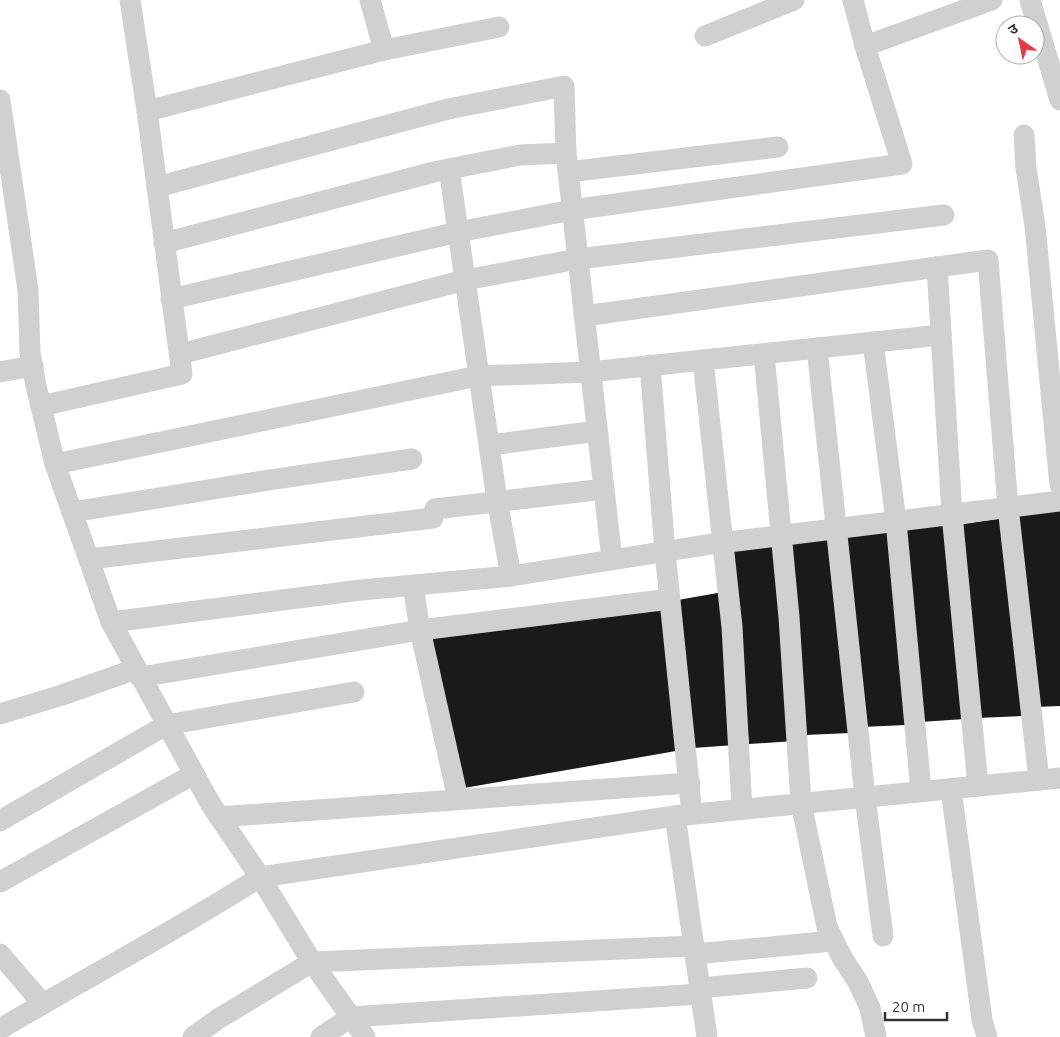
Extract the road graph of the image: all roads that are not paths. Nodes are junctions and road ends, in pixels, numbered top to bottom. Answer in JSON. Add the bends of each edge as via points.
{"nodes":[{"id":1,"x":130,"y":0,"type":"edge"},
{"id":2,"x":370,"y":0,"type":"edge"},
{"id":3,"x":794,"y":0,"type":"edge"},
{"id":4,"x":853,"y":0,"type":"edge"},
{"id":5,"x":992,"y":0,"type":"edge"},
{"id":6,"x":1030,"y":0,"type":"edge"},
{"id":7,"x":499,"y":27,"type":"dead end"},
{"id":8,"x":705,"y":36,"type":"dead end"},
{"id":9,"x":865,"y":46,"type":"junction"},
{"id":10,"x":384,"y":50,"type":"junction"},
{"id":11,"x":0,"y":100,"type":"edge"},
{"id":12,"x":1060,"y":100,"type":"edge"},
{"id":13,"x":147,"y":111,"type":"junction"},
{"id":14,"x":1024,"y":135,"type":"dead end"},
{"id":15,"x":778,"y":147,"type":"dead end"},
{"id":16,"x":567,"y":163,"type":"junction"},
{"id":17,"x":449,"y":169,"type":"junction"},
{"id":18,"x":157,"y":187,"type":"junction"},
{"id":19,"x":572,"y":210,"type":"junction"},
{"id":20,"x":944,"y":215,"type":"dead end"},
{"id":21,"x":458,"y":232,"type":"junction"},
{"id":22,"x":164,"y":243,"type":"junction"},
{"id":23,"x":578,"y":259,"type":"junction"},
{"id":24,"x":938,"y":267,"type":"junction"},
{"id":25,"x":465,"y":280,"type":"junction"},
{"id":26,"x":172,"y":299,"type":"junction"},
{"id":27,"x":584,"y":316,"type":"junction"},
{"id":28,"x":941,"y":335,"type":"junction"},
{"id":29,"x":873,"y":342,"type":"junction"},
{"id":30,"x":818,"y":348,"type":"junction"},
{"id":31,"x":180,"y":354,"type":"junction"},
{"id":32,"x":764,"y":354,"type":"junction"},
{"id":33,"x":703,"y":360,"type":"junction"},
{"id":34,"x":33,"y":366,"type":"junction"},
{"id":35,"x":650,"y":366,"type":"junction"},
{"id":36,"x":0,"y":372,"type":"edge"},
{"id":37,"x":590,"y":372,"type":"junction"},
{"id":38,"x":478,"y":376,"type":"junction"},
{"id":39,"x":41,"y":406,"type":"junction"},
{"id":40,"x":597,"y":431,"type":"junction"},
{"id":41,"x":490,"y":445,"type":"junction"},
{"id":42,"x":412,"y":459,"type":"dead end"},
{"id":43,"x":55,"y":464,"type":"junction"},
{"id":44,"x":1060,"y":485,"type":"edge"},
{"id":45,"x":604,"y":489,"type":"junction"},
{"id":46,"x":497,"y":500,"type":"junction"},
{"id":47,"x":1060,"y":501,"type":"edge"},
{"id":48,"x":1008,"y":507,"type":"junction"},
{"id":49,"x":72,"y":512,"type":"junction"},
{"id":50,"x":952,"y":514,"type":"junction"},
{"id":51,"x":896,"y":521,"type":"junction"},
{"id":52,"x":836,"y":528,"type":"junction"},
{"id":53,"x":782,"y":536,"type":"junction"},
{"id":54,"x":723,"y":543,"type":"junction"},
{"id":55,"x":665,"y":552,"type":"junction"},
{"id":56,"x":89,"y":559,"type":"junction"},
{"id":57,"x":612,"y":560,"type":"junction"},
{"id":58,"x":512,"y":576,"type":"junction"},
{"id":59,"x":413,"y":585,"type":"junction"},
{"id":60,"x":670,"y":598,"type":"junction"},
{"id":61,"x":111,"y":622,"type":"junction"},
{"id":62,"x":420,"y":630,"type":"junction"},
{"id":63,"x":138,"y":673,"type":"junction"},
{"id":64,"x":354,"y":692,"type":"dead end"},
{"id":65,"x":0,"y":714,"type":"edge"},
{"id":66,"x":166,"y":725,"type":"junction"},
{"id":67,"x":194,"y":774,"type":"junction"},
{"id":68,"x":1050,"y":779,"type":"edge"},
{"id":69,"x":690,"y":783,"type":"junction"},
{"id":70,"x":978,"y":786,"type":"junction"},
{"id":71,"x":951,"y":789,"type":"junction"},
{"id":72,"x":921,"y":792,"type":"junction"},
{"id":73,"x":865,"y":797,"type":"junction"},
{"id":74,"x":458,"y":799,"type":"junction"},
{"id":75,"x":801,"y":803,"type":"junction"},
{"id":76,"x":742,"y":809,"type":"junction"},
{"id":77,"x":683,"y":815,"type":"junction"},
{"id":78,"x":219,"y":817,"type":"junction"},
{"id":79,"x":0,"y":821,"type":"edge"},
{"id":80,"x":260,"y":877,"type":"junction"},
{"id":81,"x":0,"y":882,"type":"edge"},
{"id":82,"x":883,"y":936,"type":"dead end"},
{"id":83,"x":833,"y":941,"type":"junction"},
{"id":84,"x":694,"y":950,"type":"junction"},
{"id":85,"x":0,"y":954,"type":"edge"},
{"id":86,"x":312,"y":962,"type":"junction"},
{"id":87,"x":806,"y":978,"type":"dead end"},
{"id":88,"x":700,"y":991,"type":"junction"},
{"id":89,"x":43,"y":1004,"type":"junction"},
{"id":90,"x":351,"y":1017,"type":"junction"},
{"id":91,"x":0,"y":1029,"type":"edge"},
{"id":92,"x":193,"y":1037,"type":"edge"},
{"id":93,"x":321,"y":1037,"type":"edge"},
{"id":94,"x":365,"y":1037,"type":"edge"},
{"id":95,"x":707,"y":1037,"type":"edge"},
{"id":96,"x":876,"y":1037,"type":"edge"},
{"id":97,"x":987,"y":1037,"type":"edge"}],
"edges":[{"from":1,"to":13,"type":"street"},
{"from":2,"to":10,"type":"street"},
{"from":3,"to":8,"type":"street"},
{"from":4,"to":9,"type":"street"},
{"from":5,"to":9,"type":"street"},
{"from":6,"to":12,"type":"street"},
{"from":7,"to":10,"type":"street"},
{"from":9,"to":19,"type":"street","via":[[902,164]]},
{"from":10,"to":13,"type":"street"},
{"from":11,"to":34,"type":"street","via":[[28,290]]},
{"from":13,"to":18,"type":"street"},
{"from":14,"to":44,"type":"street"},
{"from":15,"to":16,"type":"street"},
{"from":16,"to":17,"type":"street","via":[[520,155]]},
{"from":16,"to":18,"type":"street","via":[[564,86],[448,109]]},
{"from":16,"to":19,"type":"street"},
{"from":17,"to":21,"type":"street"},
{"from":17,"to":22,"type":"street"},
{"from":18,"to":22,"type":"street"},
{"from":19,"to":21,"type":"street"},
{"from":19,"to":23,"type":"street"},
{"from":20,"to":23,"type":"street"},
{"from":21,"to":25,"type":"street"},
{"from":21,"to":26,"type":"street"},
{"from":22,"to":26,"type":"street"},
{"from":23,"to":25,"type":"street"},
{"from":23,"to":27,"type":"street"},
{"from":24,"to":27,"type":"street"},
{"from":24,"to":28,"type":"street"},
{"from":24,"to":48,"type":"street","via":[[988,260]]},
{"from":25,"to":31,"type":"street"},
{"from":25,"to":38,"type":"street"},
{"from":26,"to":31,"type":"street"},
{"from":27,"to":37,"type":"street"},
{"from":28,"to":29,"type":"street"},
{"from":28,"to":50,"type":"street"},
{"from":29,"to":30,"type":"street"},
{"from":29,"to":51,"type":"street"},
{"from":30,"to":32,"type":"street"},
{"from":30,"to":52,"type":"street"},
{"from":31,"to":39,"type":"street","via":[[182,374]]},
{"from":32,"to":33,"type":"street"},
{"from":32,"to":53,"type":"street"},
{"from":33,"to":35,"type":"street"},
{"from":33,"to":54,"type":"street"},
{"from":34,"to":36,"type":"street"},
{"from":34,"to":39,"type":"street"},
{"from":35,"to":37,"type":"street"},
{"from":35,"to":55,"type":"street"},
{"from":37,"to":38,"type":"street"},
{"from":37,"to":40,"type":"street"},
{"from":38,"to":41,"type":"street"},
{"from":38,"to":43,"type":"street"},
{"from":39,"to":43,"type":"street"},
{"from":40,"to":41,"type":"street"},
{"from":40,"to":45,"type":"street"},
{"from":41,"to":46,"type":"street"},
{"from":42,"to":49,"type":"street"},
{"from":43,"to":49,"type":"street"},
{"from":45,"to":46,"type":"street"},
{"from":45,"to":57,"type":"street"},
{"from":46,"to":56,"type":"street","via":[[434,509],[433,518]]},
{"from":46,"to":58,"type":"street"},
{"from":47,"to":48,"type":"street"},
{"from":48,"to":50,"type":"street"},
{"from":48,"to":68,"type":"street"},
{"from":49,"to":56,"type":"street"},
{"from":50,"to":51,"type":"street"},
{"from":50,"to":70,"type":"street"},
{"from":51,"to":52,"type":"street"},
{"from":51,"to":72,"type":"street"},
{"from":52,"to":53,"type":"street"},
{"from":52,"to":73,"type":"street"},
{"from":53,"to":54,"type":"street"},
{"from":53,"to":75,"type":"street"},
{"from":54,"to":55,"type":"street"},
{"from":54,"to":76,"type":"street","via":[[732,627]]},
{"from":55,"to":57,"type":"street"},
{"from":55,"to":60,"type":"street"},
{"from":56,"to":61,"type":"street"},
{"from":57,"to":58,"type":"street"},
{"from":58,"to":59,"type":"street"},
{"from":59,"to":61,"type":"street"},
{"from":59,"to":62,"type":"street"},
{"from":60,"to":62,"type":"street"},
{"from":60,"to":69,"type":"street"},
{"from":61,"to":63,"type":"street"},
{"from":62,"to":63,"type":"street"},
{"from":62,"to":74,"type":"street"},
{"from":63,"to":65,"type":"street"},
{"from":63,"to":66,"type":"street"},
{"from":64,"to":66,"type":"street"},
{"from":66,"to":67,"type":"street"},
{"from":66,"to":79,"type":"street"},
{"from":67,"to":78,"type":"street"},
{"from":67,"to":81,"type":"street"},
{"from":68,"to":70,"type":"street"},
{"from":69,"to":74,"type":"street"},
{"from":69,"to":77,"type":"street"},
{"from":70,"to":71,"type":"street"},
{"from":71,"to":72,"type":"street"},
{"from":71,"to":97,"type":"street","via":[[982,1020]]},
{"from":72,"to":73,"type":"street"},
{"from":73,"to":75,"type":"street"},
{"from":73,"to":82,"type":"street"},
{"from":74,"to":78,"type":"street"},
{"from":75,"to":76,"type":"street"},
{"from":75,"to":83,"type":"street","via":[[827,927]]},
{"from":76,"to":77,"type":"street"},
{"from":77,"to":80,"type":"street"},
{"from":77,"to":84,"type":"street"},
{"from":78,"to":80,"type":"street"},
{"from":80,"to":86,"type":"street"},
{"from":80,"to":89,"type":"street"},
{"from":83,"to":84,"type":"street"},
{"from":83,"to":96,"type":"street","via":[[870,1008]]},
{"from":84,"to":86,"type":"street"},
{"from":84,"to":88,"type":"street"},
{"from":85,"to":89,"type":"street"},
{"from":86,"to":90,"type":"street"},
{"from":86,"to":92,"type":"street"},
{"from":87,"to":88,"type":"street"},
{"from":88,"to":90,"type":"street"},
{"from":88,"to":95,"type":"street"},
{"from":89,"to":91,"type":"street"},
{"from":90,"to":93,"type":"street"},
{"from":90,"to":94,"type":"street"}]}
